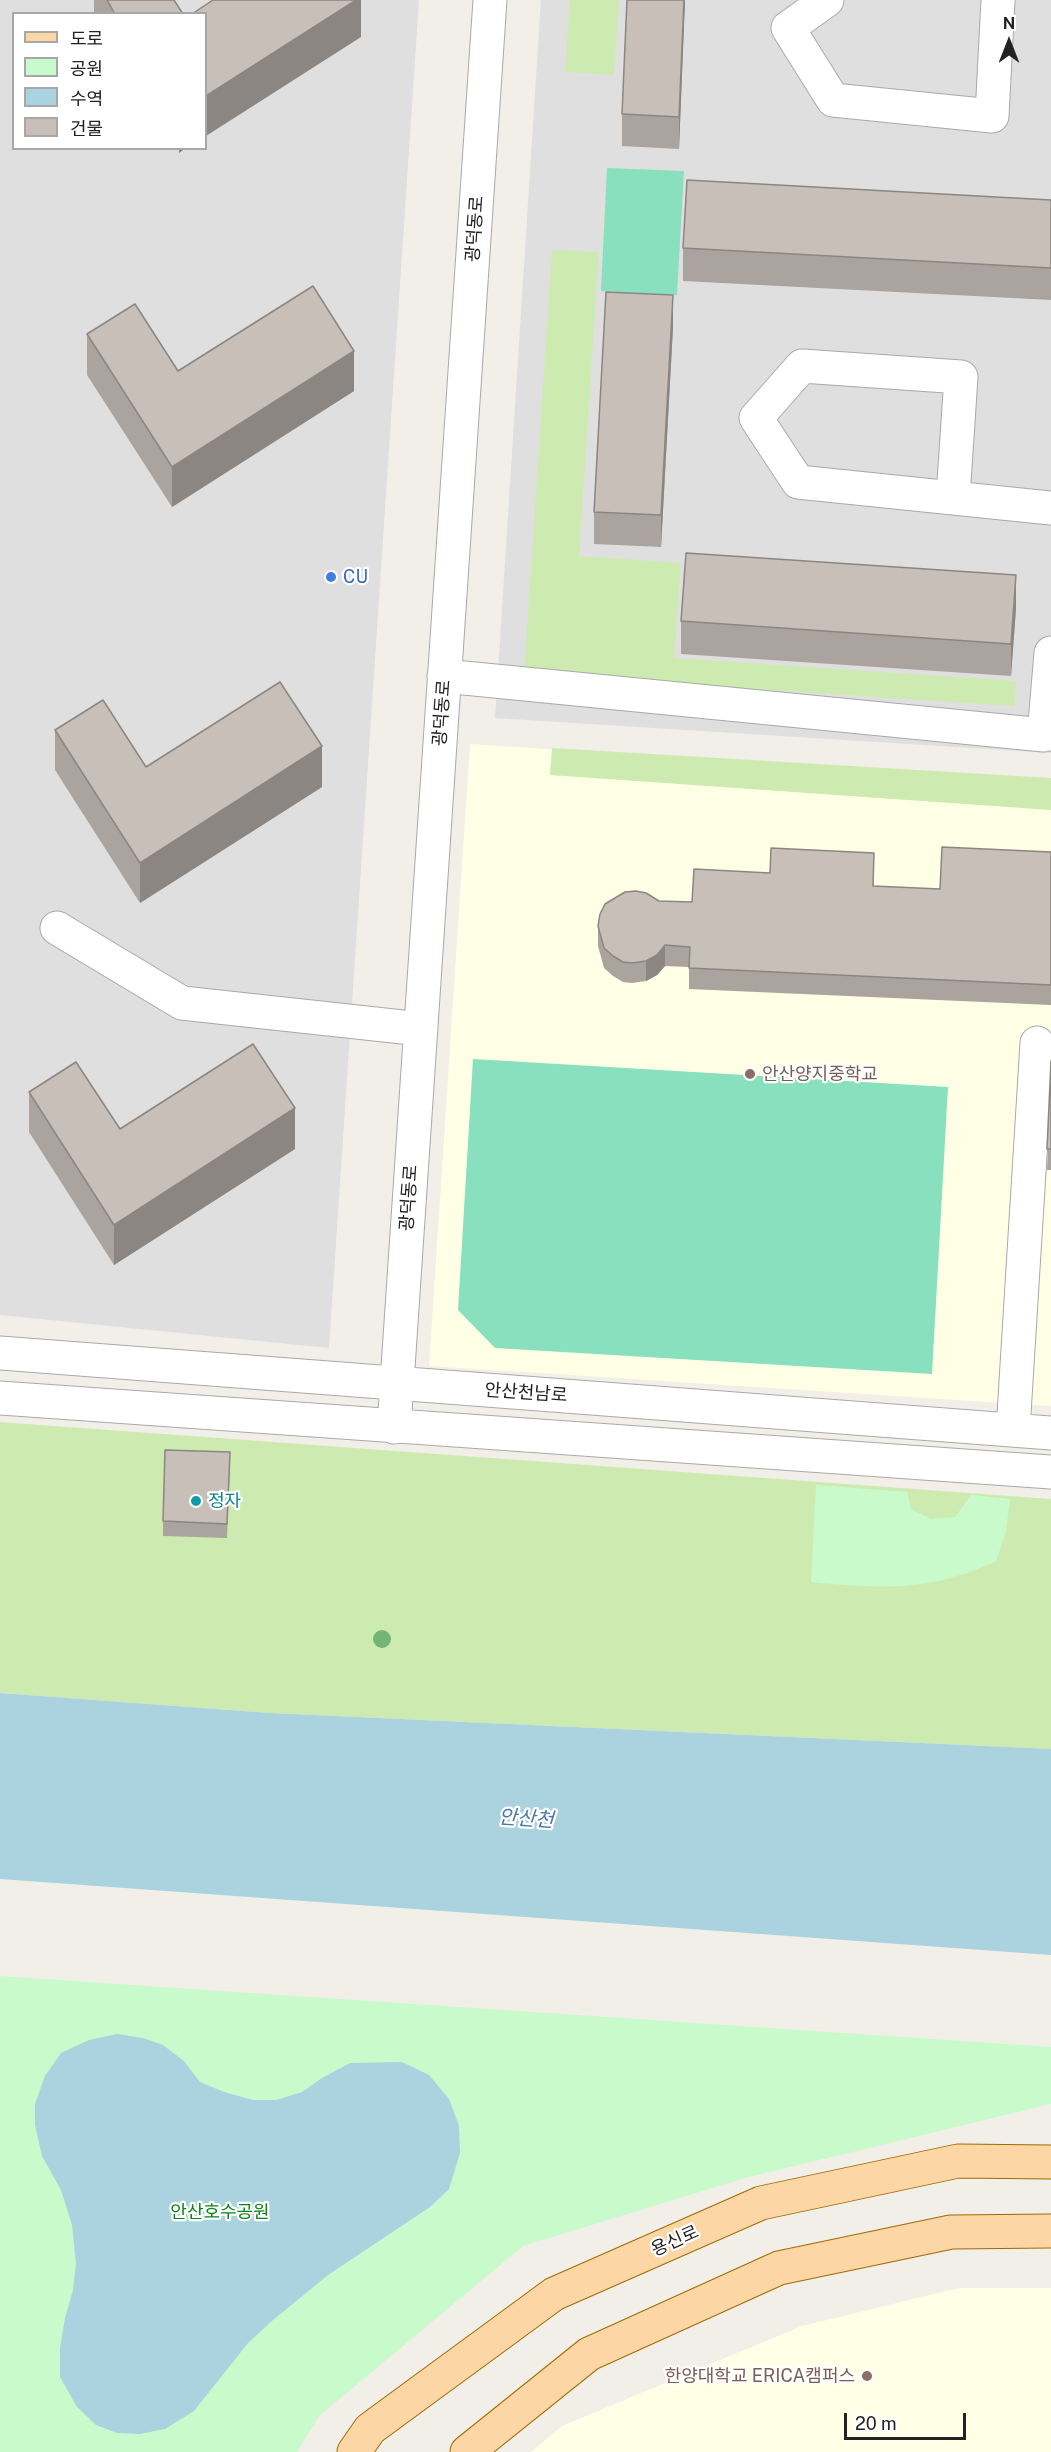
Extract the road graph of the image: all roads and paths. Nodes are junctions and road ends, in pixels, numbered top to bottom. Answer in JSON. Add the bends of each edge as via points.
{"nodes":[{"id":1,"x":490,"y":0,"type":"edge"},
{"id":2,"x":827,"y":0,"type":"edge"},
{"id":3,"x":999,"y":0,"type":"edge"},
{"id":4,"x":953,"y":497,"type":"junction"},
{"id":5,"x":1051,"y":508,"type":"edge"},
{"id":6,"x":1051,"y":654,"type":"edge"},
{"id":7,"x":444,"y":676,"type":"junction"},
{"id":8,"x":1047,"y":735,"type":"edge"},
{"id":9,"x":57,"y":928,"type":"dead end"},
{"id":10,"x":421,"y":1029,"type":"junction"},
{"id":11,"x":1037,"y":1043,"type":"dead end"},
{"id":12,"x":0,"y":1353,"type":"edge"},
{"id":13,"x":397,"y":1383,"type":"junction"},
{"id":14,"x":0,"y":1398,"type":"edge"},
{"id":15,"x":394,"y":1427,"type":"junction"},
{"id":16,"x":1012,"y":1430,"type":"junction"},
{"id":17,"x":1051,"y":1433,"type":"edge"},
{"id":18,"x":1051,"y":1472,"type":"edge"},
{"id":19,"x":1051,"y":2162,"type":"edge"},
{"id":20,"x":1051,"y":2231,"type":"edge"},
{"id":21,"x":354,"y":2452,"type":"edge"},
{"id":22,"x":467,"y":2452,"type":"edge"}],
"edges":[{"from":1,"to":7,"type":"street","name":"광덕동로"},
{"from":2,"to":3,"type":"street","via":[[788,28],[833,100],[992,116]]},
{"from":4,"to":4,"type":"street","via":[[798,482],[756,418],[802,366],[961,377]]},
{"from":4,"to":5,"type":"street"},
{"from":6,"to":8,"type":"street"},
{"from":7,"to":8,"type":"street"},
{"from":7,"to":10,"type":"street","name":"광덕동로"},
{"from":9,"to":10,"type":"street","via":[[182,1003]]},
{"from":10,"to":13,"type":"street","name":"광덕동로"},
{"from":11,"to":16,"type":"street"},
{"from":12,"to":13,"type":"street","name":"안산천남로"},
{"from":13,"to":15,"type":"street","name":"광덕동로"},
{"from":13,"to":16,"type":"street","name":"안산천남로"},
{"from":14,"to":15,"type":"street"},
{"from":15,"to":18,"type":"street"},
{"from":16,"to":17,"type":"street","name":"안산천남로"},
{"from":19,"to":21,"type":"main road","name":"용신로","via":[[958,2161],[761,2203],[554,2294],[370,2429]]},
{"from":20,"to":22,"type":"main road","via":[[951,2232],[779,2268],[589,2354]]}]}
